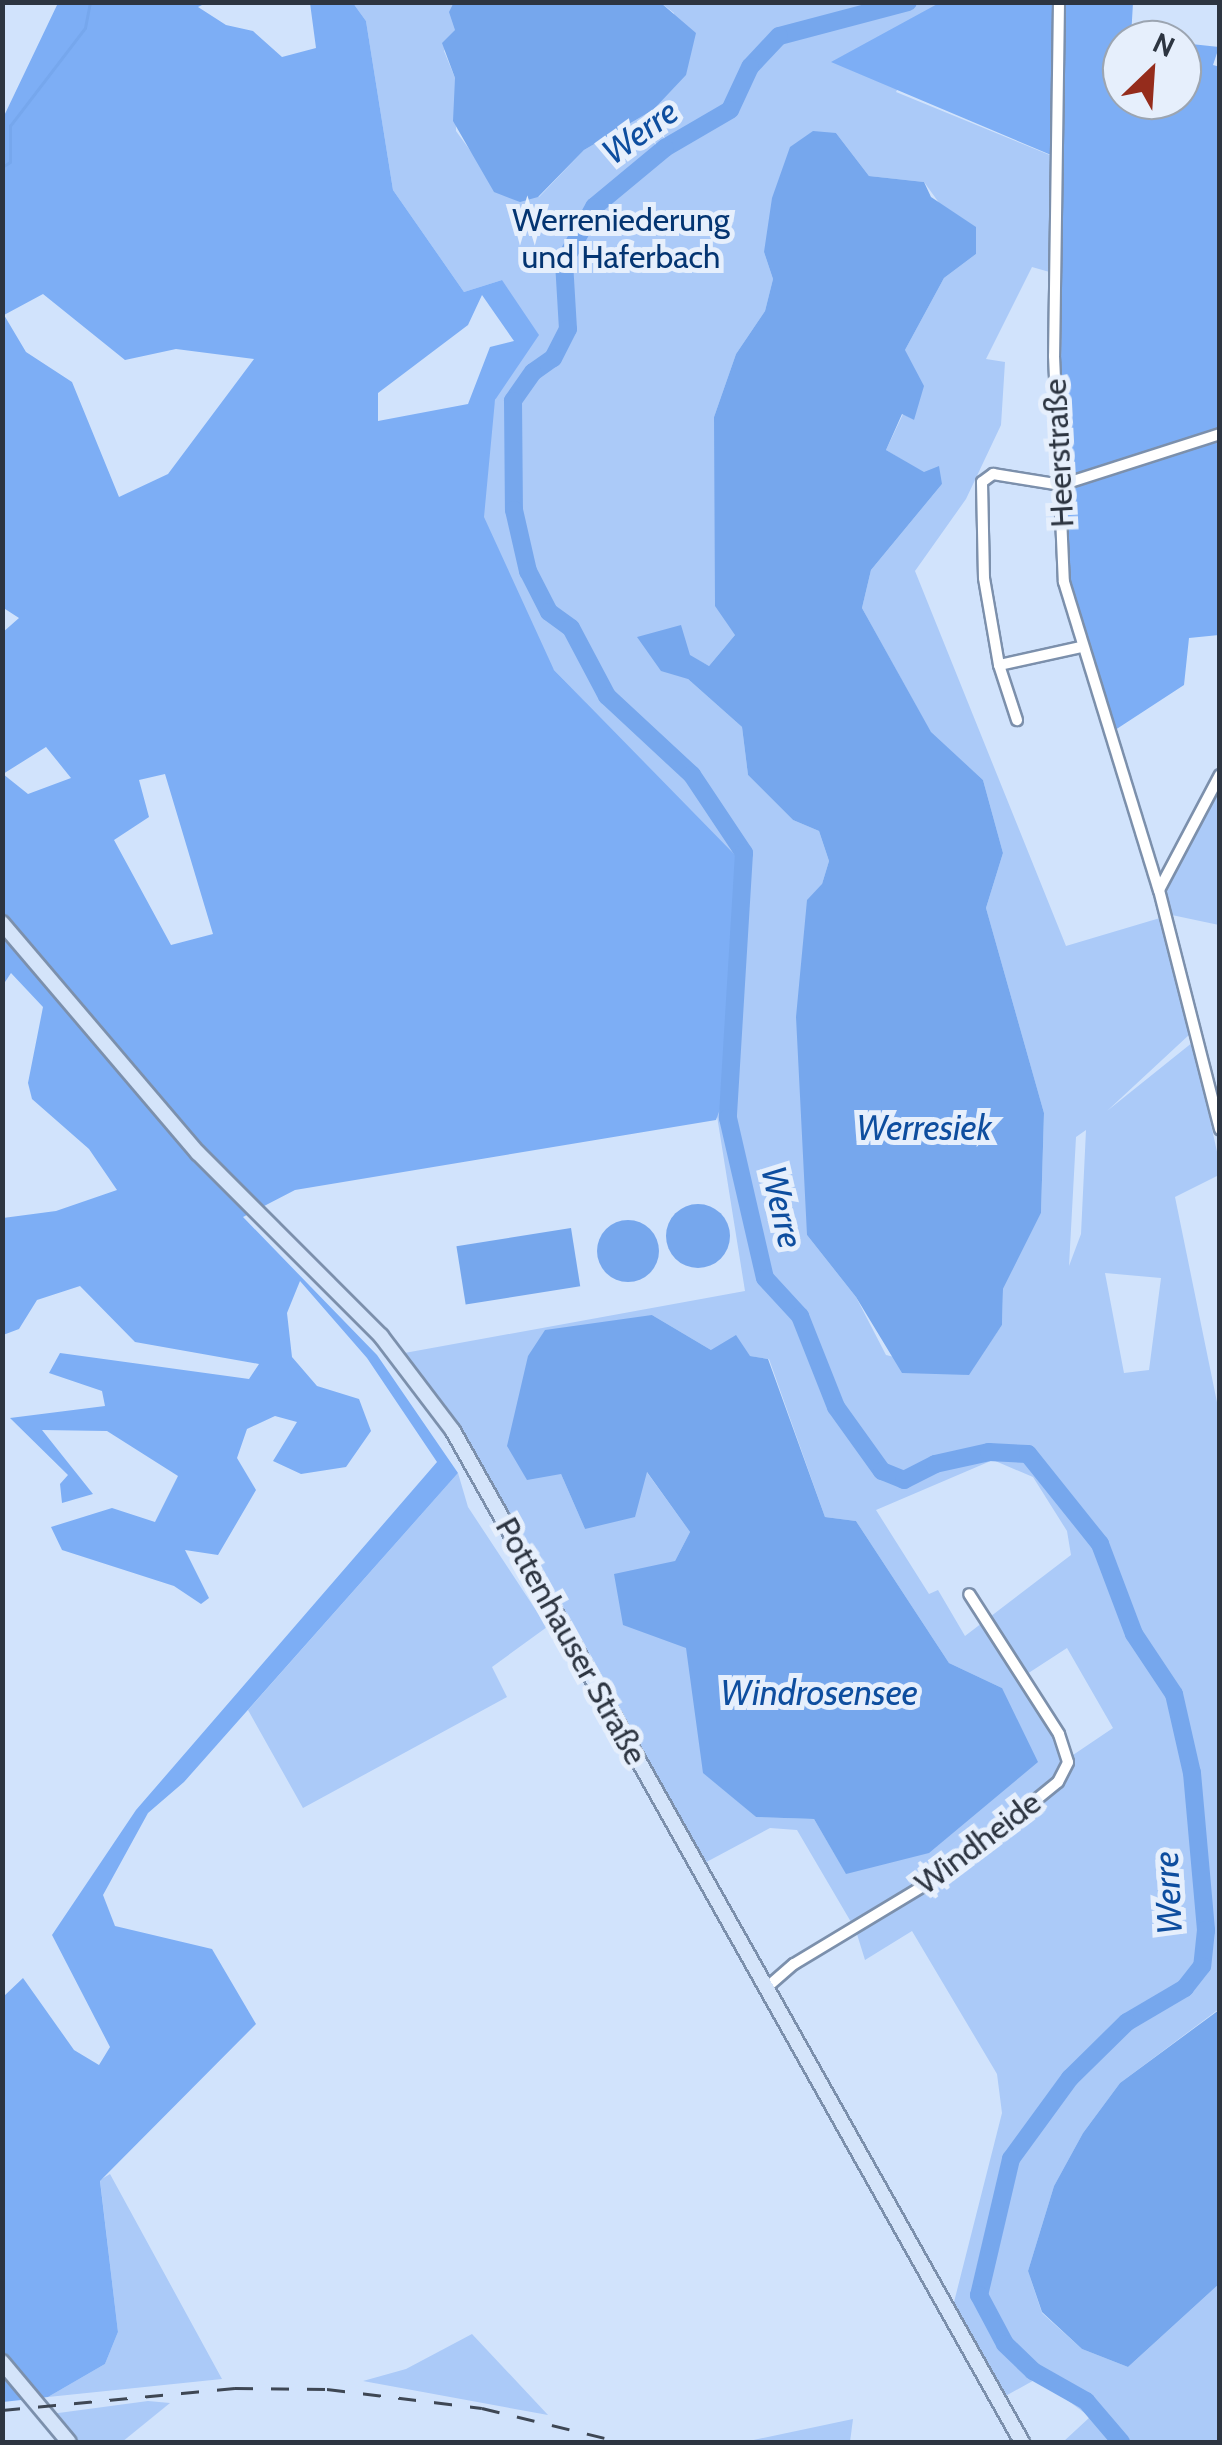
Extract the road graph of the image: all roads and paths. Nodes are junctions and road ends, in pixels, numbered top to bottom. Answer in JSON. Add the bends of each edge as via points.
{"nodes":[{"id":1,"x":1058,"y":2,"type":"edge"},
{"id":2,"x":1220,"y":434,"type":"edge"},
{"id":3,"x":1061,"y":486,"type":"junction"},
{"id":4,"x":1081,"y":647,"type":"junction"},
{"id":5,"x":999,"y":666,"type":"junction"},
{"id":6,"x":1016,"y":720,"type":"dead end"},
{"id":7,"x":1220,"y":775,"type":"edge"},
{"id":8,"x":1159,"y":890,"type":"junction"},
{"id":9,"x":2,"y":923,"type":"edge"},
{"id":10,"x":1220,"y":1129,"type":"edge"},
{"id":11,"x":970,"y":1594,"type":"dead end"},
{"id":12,"x":765,"y":1989,"type":"junction"},
{"id":13,"x":2,"y":2362,"type":"edge"},
{"id":14,"x":68,"y":2442,"type":"edge"},
{"id":15,"x":1022,"y":2442,"type":"edge"}],
"edges":[{"from":1,"to":3,"type":"street","name":"Heerstraße","via":[[1054,356]]},
{"from":2,"to":3,"type":"street"},
{"from":3,"to":4,"type":"street","name":"Heerstraße","via":[[1064,582]]},
{"from":3,"to":5,"type":"street","via":[[993,474],[982,482],[984,578]]},
{"from":4,"to":5,"type":"street"},
{"from":4,"to":8,"type":"street","name":"Heerstraße"},
{"from":5,"to":6,"type":"street"},
{"from":7,"to":8,"type":"street"},
{"from":8,"to":10,"type":"street","name":"Heerstraße"},
{"from":9,"to":12,"type":"street","name":"Pottenhauser Straße","via":[[212,1167],[381,1336],[453,1431]]},
{"from":11,"to":12,"type":"street","name":"Windheide","via":[[1059,1734],[1068,1762],[1058,1782],[950,1870],[794,1964]]},
{"from":12,"to":15,"type":"street","name":"Pottenhauser Straße"},
{"from":13,"to":14,"type":"street"}]}
